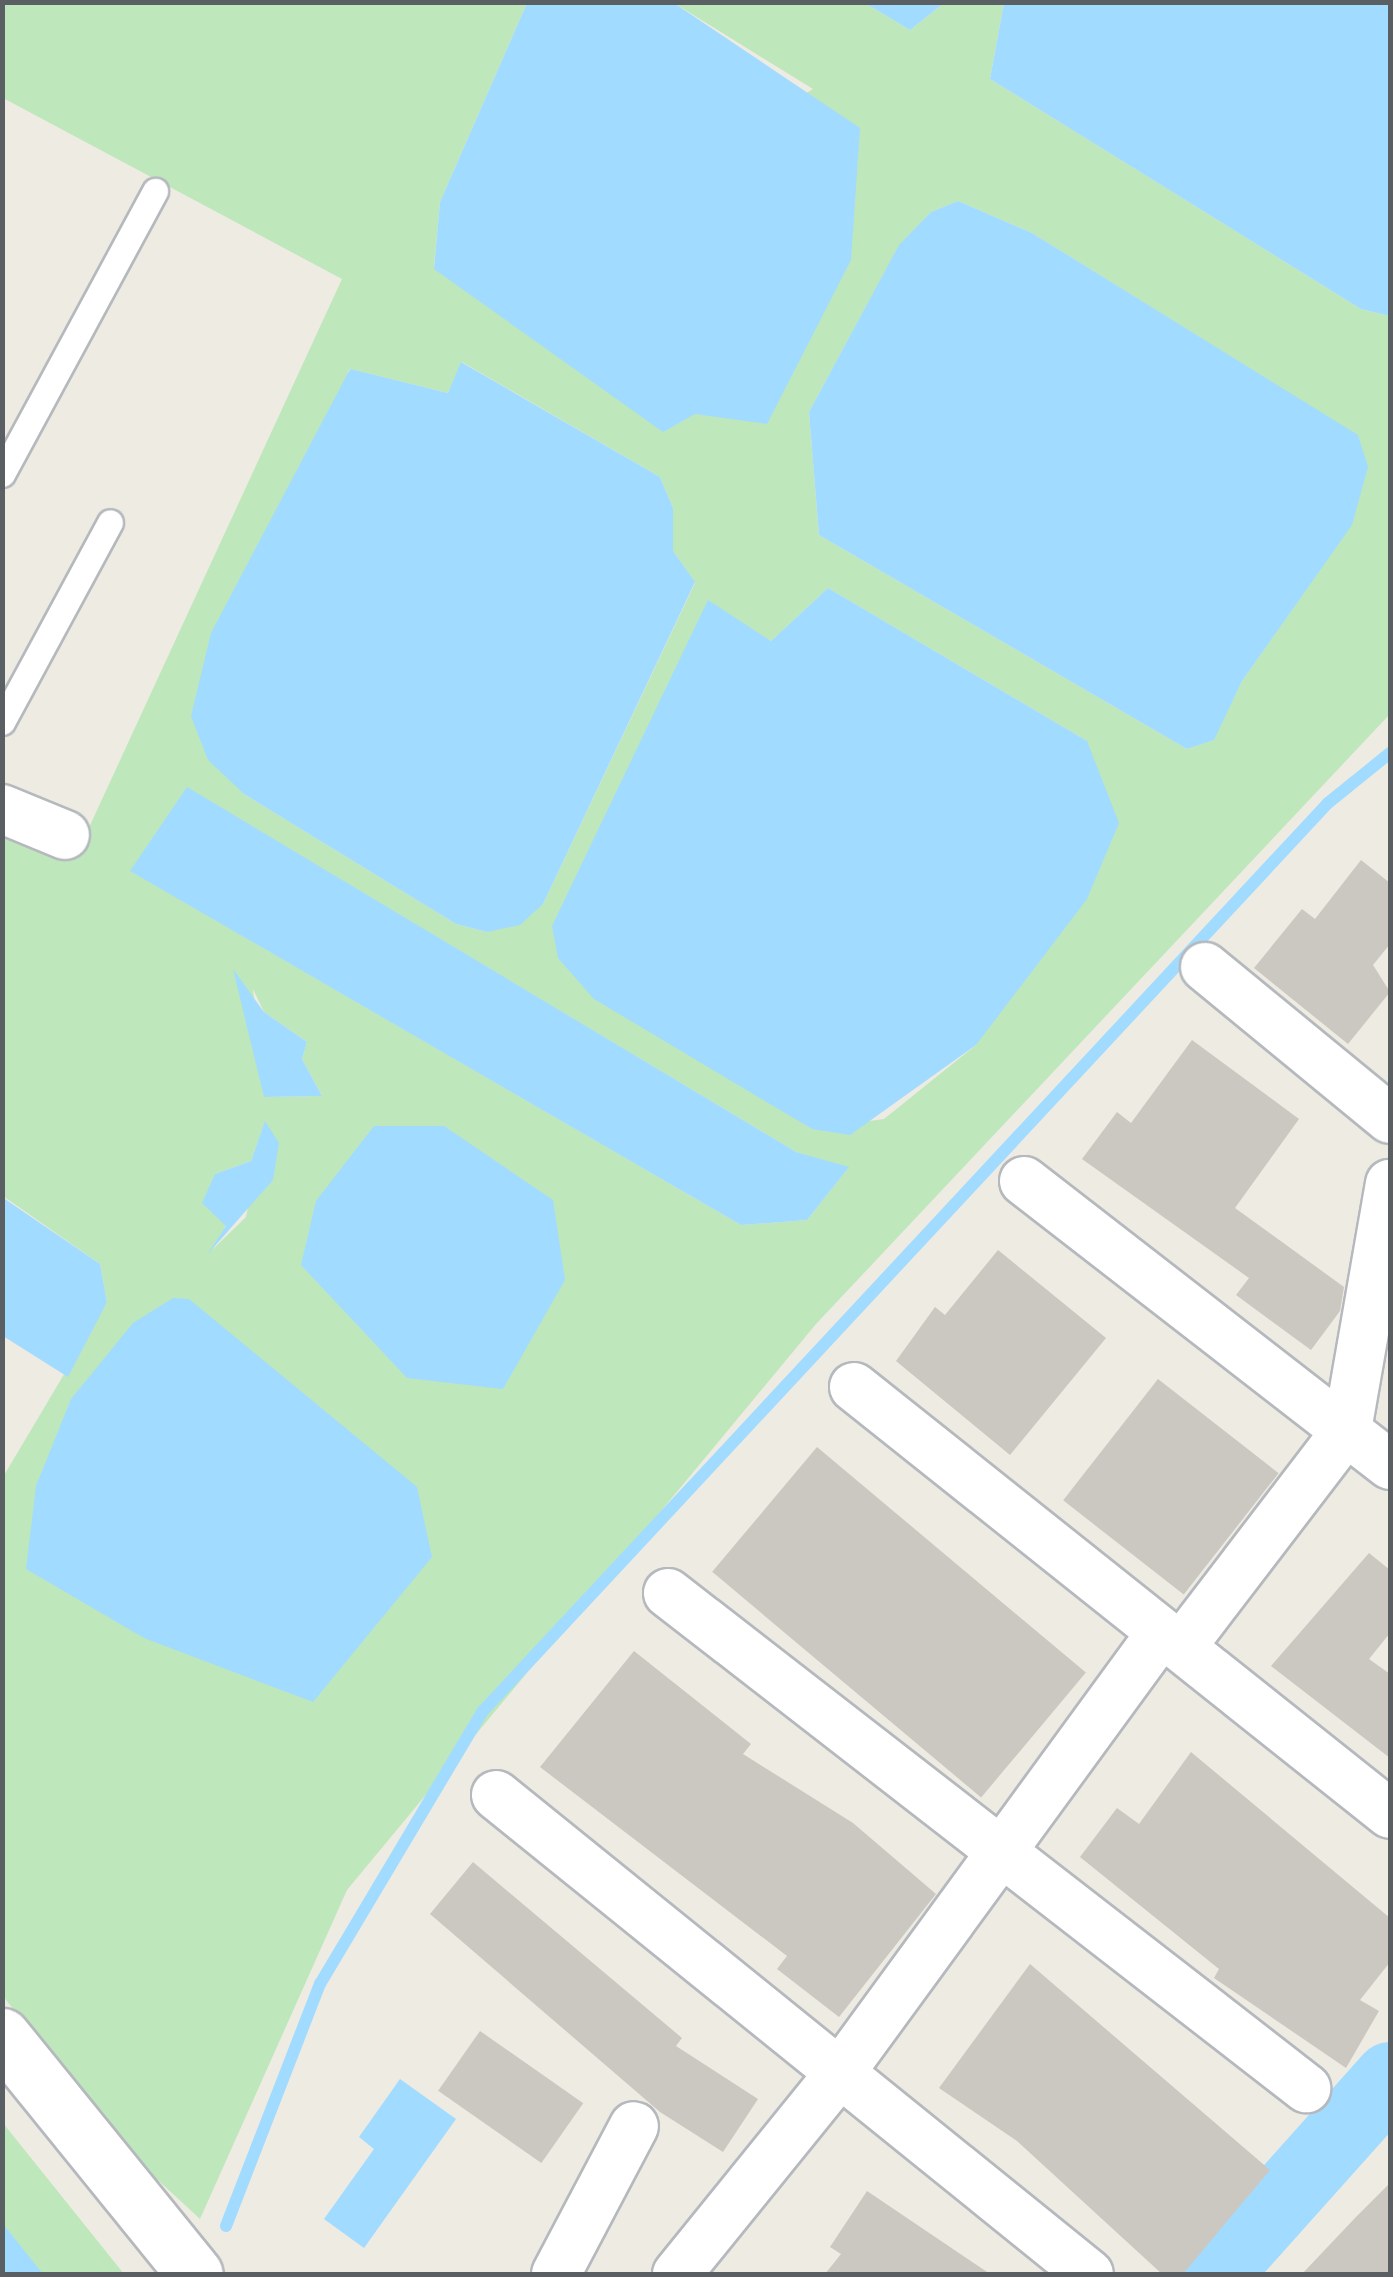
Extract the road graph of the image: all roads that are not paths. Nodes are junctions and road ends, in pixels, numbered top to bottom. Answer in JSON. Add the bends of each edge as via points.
{"nodes":[{"id":1,"x":155,"y":191,"type":"dead end"},
{"id":2,"x":2,"y":474,"type":"edge"},
{"id":3,"x":110,"y":522,"type":"dead end"},
{"id":4,"x":2,"y":722,"type":"edge"},
{"id":5,"x":2,"y":809,"type":"edge"},
{"id":6,"x":66,"y":836,"type":"dead end"},
{"id":7,"x":1205,"y":967,"type":"dead end"},
{"id":8,"x":1390,"y":1119,"type":"edge"},
{"id":9,"x":1024,"y":1180,"type":"dead end"},
{"id":10,"x":1390,"y":1184,"type":"edge"},
{"id":11,"x":854,"y":1386,"type":"dead end"},
{"id":12,"x":1348,"y":1430,"type":"junction"},
{"id":13,"x":1390,"y":1464,"type":"edge"},
{"id":14,"x":668,"y":1593,"type":"dead end"},
{"id":15,"x":1171,"y":1640,"type":"junction"},
{"id":16,"x":496,"y":1795,"type":"dead end"},
{"id":17,"x":1390,"y":1814,"type":"edge"},
{"id":18,"x":998,"y":1846,"type":"junction"},
{"id":19,"x":2,"y":2036,"type":"edge"},
{"id":20,"x":842,"y":2070,"type":"junction"},
{"id":21,"x":1306,"y":2088,"type":"dead end"},
{"id":22,"x":634,"y":2126,"type":"dead end"},
{"id":23,"x":195,"y":2274,"type":"edge"},
{"id":24,"x":556,"y":2274,"type":"edge"},
{"id":25,"x":677,"y":2274,"type":"edge"},
{"id":26,"x":1089,"y":2274,"type":"edge"}],
"edges":[{"from":1,"to":2,"type":"lane"},
{"from":3,"to":4,"type":"lane"},
{"from":5,"to":6,"type":"street"},
{"from":7,"to":8,"type":"street"},
{"from":9,"to":12,"type":"street"},
{"from":10,"to":12,"type":"street"},
{"from":11,"to":15,"type":"street"},
{"from":12,"to":13,"type":"street"},
{"from":12,"to":15,"type":"street"},
{"from":14,"to":18,"type":"street"},
{"from":15,"to":17,"type":"street"},
{"from":15,"to":18,"type":"street"},
{"from":16,"to":20,"type":"street"},
{"from":18,"to":20,"type":"street"},
{"from":18,"to":21,"type":"street"},
{"from":19,"to":23,"type":"main road"},
{"from":20,"to":25,"type":"street"},
{"from":20,"to":26,"type":"street"},
{"from":22,"to":24,"type":"street"}]}
